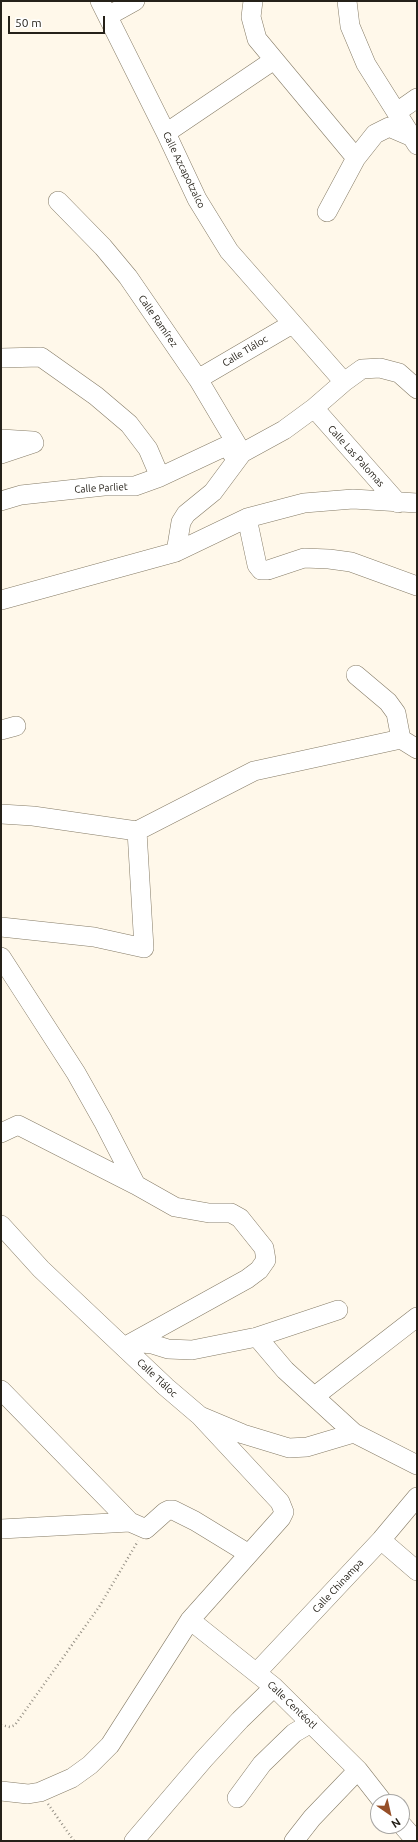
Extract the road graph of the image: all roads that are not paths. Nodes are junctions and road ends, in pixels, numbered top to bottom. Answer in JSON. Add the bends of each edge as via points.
{"nodes":[{"id":1,"x":135,"y":1,"type":"edge"},
{"id":2,"x":253,"y":1,"type":"edge"},
{"id":3,"x":346,"y":1,"type":"edge"},
{"id":4,"x":104,"y":9,"type":"edge"},
{"id":5,"x":274,"y":60,"type":"junction"},
{"id":6,"x":417,"y":98,"type":"edge"},
{"id":7,"x":397,"y":112,"type":"junction"},
{"id":8,"x":166,"y":132,"type":"junction"},
{"id":9,"x":414,"y":140,"type":"edge"},
{"id":10,"x":356,"y":158,"type":"junction"},
{"id":11,"x":58,"y":201,"type":"dead end"},
{"id":12,"x":327,"y":212,"type":"dead end"},
{"id":13,"x":292,"y":324,"type":"junction"},
{"id":14,"x":1,"y":358,"type":"edge"},
{"id":15,"x":198,"y":379,"type":"junction"},
{"id":16,"x":344,"y":382,"type":"junction"},
{"id":17,"x":417,"y":389,"type":"edge"},
{"id":18,"x":314,"y":408,"type":"junction"},
{"id":19,"x":1,"y":439,"type":"edge"},
{"id":20,"x":1,"y":454,"type":"edge"},
{"id":21,"x":239,"y":456,"type":"junction"},
{"id":22,"x":160,"y":477,"type":"junction"},
{"id":23,"x":1,"y":501,"type":"edge"},
{"id":24,"x":408,"y":503,"type":"edge"},
{"id":25,"x":247,"y":518,"type":"junction"},
{"id":26,"x":176,"y":552,"type":"junction"},
{"id":27,"x":417,"y":586,"type":"edge"},
{"id":28,"x":1,"y":600,"type":"edge"},
{"id":29,"x":356,"y":675,"type":"dead end"},
{"id":30,"x":401,"y":739,"type":"junction"},
{"id":31,"x":417,"y":749,"type":"edge"},
{"id":32,"x":1,"y":814,"type":"edge"},
{"id":33,"x":137,"y":831,"type":"junction"},
{"id":34,"x":1,"y":927,"type":"edge"},
{"id":35,"x":1,"y":957,"type":"edge"},
{"id":36,"x":1,"y":1133,"type":"edge"},
{"id":37,"x":136,"y":1185,"type":"junction"},
{"id":38,"x":1,"y":1225,"type":"edge"},
{"id":39,"x":338,"y":1310,"type":"dead end"},
{"id":40,"x":417,"y":1317,"type":"edge"},
{"id":41,"x":257,"y":1337,"type":"junction"},
{"id":42,"x":128,"y":1345,"type":"junction"},
{"id":43,"x":1,"y":1390,"type":"edge"},
{"id":44,"x":314,"y":1396,"type":"junction"},
{"id":45,"x":200,"y":1416,"type":"junction"},
{"id":46,"x":354,"y":1433,"type":"junction"},
{"id":47,"x":417,"y":1465,"type":"edge"},
{"id":48,"x":417,"y":1497,"type":"edge"},
{"id":49,"x":4,"y":1524,"type":"edge"},
{"id":50,"x":138,"y":1525,"type":"junction"},
{"id":51,"x":381,"y":1540,"type":"junction"},
{"id":52,"x":249,"y":1554,"type":"junction"},
{"id":53,"x":417,"y":1571,"type":"edge"},
{"id":54,"x":190,"y":1620,"type":"junction"},
{"id":55,"x":257,"y":1672,"type":"junction"},
{"id":56,"x":274,"y":1687,"type":"junction"},
{"id":57,"x":311,"y":1723,"type":"junction"},
{"id":58,"x":358,"y":1770,"type":"junction"},
{"id":59,"x":1,"y":1791,"type":"edge"},
{"id":60,"x":377,"y":1794,"type":"edge"},
{"id":61,"x":238,"y":1798,"type":"dead end"},
{"id":62,"x":134,"y":1841,"type":"edge"},
{"id":63,"x":294,"y":1841,"type":"edge"}],
"edges":[{"from":1,"to":4,"type":"street"},
{"from":2,"to":5,"type":"street","via":[[251,17],[257,39]]},
{"from":3,"to":7,"type":"street","via":[[350,26],[366,64]]},
{"from":4,"to":8,"type":"street","name":"Calle Azcapotzalco"},
{"from":5,"to":8,"type":"street"},
{"from":5,"to":10,"type":"street"},
{"from":6,"to":7,"type":"street"},
{"from":7,"to":9,"type":"street"},
{"from":8,"to":13,"type":"street","name":"Calle Azcapotzalco","via":[[197,199],[229,251],[264,288]]},
{"from":9,"to":10,"type":"street","via":[[389,127],[375,134]]},
{"from":10,"to":12,"type":"street"},
{"from":11,"to":15,"type":"street","name":"Calle Ramírez","via":[[128,277]]},
{"from":13,"to":15,"type":"street","name":"Calle Tláloc"},
{"from":13,"to":16,"type":"street","name":"Calle Azcapotzalco"},
{"from":14,"to":22,"type":"street","via":[[41,357],[96,396],[129,424],[148,449]]},
{"from":15,"to":21,"type":"street","name":"Calle Ramírez"},
{"from":16,"to":17,"type":"street","via":[[362,369],[380,368],[399,373]]},
{"from":16,"to":18,"type":"street"},
{"from":18,"to":21,"type":"street","via":[[284,430]]},
{"from":18,"to":24,"type":"street","name":"Calle Las Palomas"},
{"from":19,"to":20,"type":"street","via":[[34,443]]},
{"from":21,"to":22,"type":"street","name":"Calle Parliet","via":[[224,447]]},
{"from":21,"to":26,"type":"street","via":[[213,492],[186,514],[181,522]]},
{"from":22,"to":23,"type":"street","name":"Calle Parliet","via":[[134,486],[104,486],[21,495]]},
{"from":24,"to":25,"type":"street","via":[[353,499],[304,503]]},
{"from":25,"to":26,"type":"street"},
{"from":25,"to":27,"type":"street","via":[[257,565],[261,570],[304,558],[329,559],[351,562]]},
{"from":26,"to":28,"type":"street"},
{"from":29,"to":30,"type":"street","via":[[388,702],[396,713]]},
{"from":30,"to":31,"type":"street"},
{"from":30,"to":33,"type":"street","via":[[254,771]]},
{"from":32,"to":33,"type":"street"},
{"from":33,"to":34,"type":"street","via":[[144,948],[94,937]]},
{"from":35,"to":37,"type":"street","via":[[76,1073]]},
{"from":36,"to":37,"type":"street","via":[[18,1125]]},
{"from":37,"to":42,"type":"street","via":[[174,1207],[209,1213],[231,1213],[240,1218],[264,1248],[266,1260],[259,1270],[247,1279]]},
{"from":38,"to":42,"type":"street","name":"Calle Tláloc","via":[[41,1269]]},
{"from":39,"to":41,"type":"street"},
{"from":40,"to":44,"type":"street"},
{"from":41,"to":42,"type":"street","via":[[192,1350],[152,1344]]},
{"from":41,"to":44,"type":"street","via":[[285,1370]]},
{"from":42,"to":45,"type":"street","name":"Calle Tláloc"},
{"from":43,"to":50,"type":"street"},
{"from":44,"to":46,"type":"street"},
{"from":45,"to":46,"type":"street","name":"Calle Tláloc","via":[[243,1434],[289,1448],[307,1447]]},
{"from":45,"to":52,"type":"street","via":[[280,1502],[284,1512]]},
{"from":46,"to":47,"type":"street"},
{"from":48,"to":51,"type":"street","name":"Calle Chinampa"},
{"from":49,"to":50,"type":"street"},
{"from":50,"to":52,"type":"street","via":[[173,1510]]},
{"from":51,"to":53,"type":"street"},
{"from":51,"to":55,"type":"street","name":"Calle Chinampa"},
{"from":52,"to":54,"type":"street"},
{"from":54,"to":55,"type":"street","name":"Calle Centéotl"},
{"from":54,"to":59,"type":"street","via":[[110,1745],[84,1770],[40,1792],[28,1794]]},
{"from":55,"to":56,"type":"street","name":"Calle Centéotl"},
{"from":56,"to":57,"type":"street","name":"Calle Centéotl"},
{"from":56,"to":62,"type":"street","via":[[219,1742]]},
{"from":57,"to":58,"type":"street","name":"Calle Centéotl"},
{"from":57,"to":61,"type":"street","via":[[294,1733],[262,1764]]},
{"from":58,"to":60,"type":"street","name":"Calle Centéotl"},
{"from":58,"to":63,"type":"street","via":[[312,1818]]}]}
